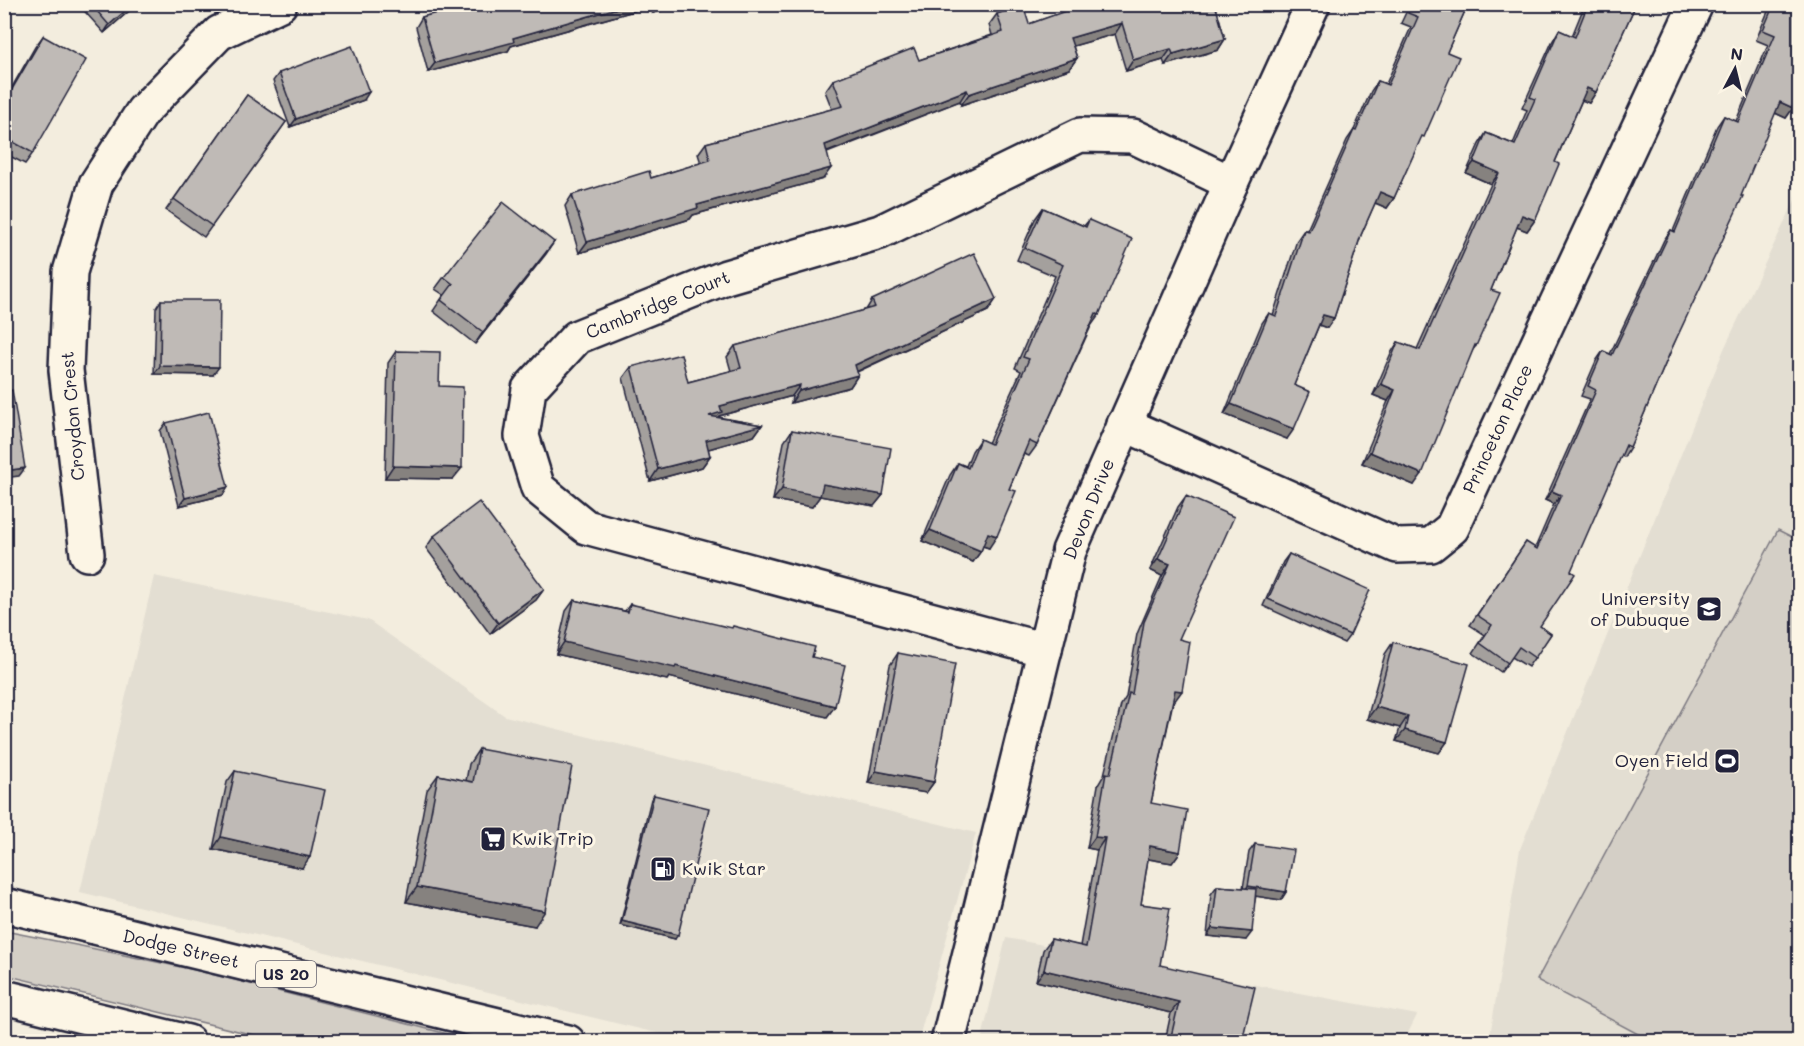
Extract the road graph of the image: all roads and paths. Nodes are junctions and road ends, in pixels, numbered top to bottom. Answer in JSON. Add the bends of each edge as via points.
{"nodes":[{"id":1,"x":280,"y":4,"type":"edge"},
{"id":2,"x":1313,"y":4,"type":"edge"},
{"id":3,"x":1696,"y":4,"type":"edge"},
{"id":4,"x":1231,"y":183,"type":"junction"},
{"id":5,"x":1124,"y":424,"type":"junction"},
{"id":6,"x":87,"y":555,"type":"dead end"},
{"id":7,"x":1045,"y":650,"type":"junction"},
{"id":8,"x":13,"y":909,"type":"edge"},
{"id":9,"x":4,"y":997,"type":"edge"},
{"id":10,"x":188,"y":1041,"type":"edge"},
{"id":11,"x":568,"y":1041,"type":"edge"},
{"id":12,"x":948,"y":1041,"type":"edge"}],
"edges":[{"from":1,"to":6,"type":"main road","name":"Croydon Crest","via":[[219,33],[143,111],[96,184],[70,272],[66,370]]},
{"from":2,"to":4,"type":"main road","name":"Devon Drive"},
{"from":3,"to":5,"type":"main road","name":"Princeton Place","via":[[1452,528],[1431,545],[1397,546]]},
{"from":4,"to":5,"type":"main road","name":"Devon Drive"},
{"from":4,"to":7,"type":"main road","name":"Cambridge Court","via":[[1133,136],[1080,135],[880,232],[726,277],[577,337],[528,389],[522,436],[538,488],[586,527]]},
{"from":5,"to":7,"type":"main road","name":"Devon Drive","via":[[1069,551]]},
{"from":7,"to":12,"type":"main road","name":"Devon Drive"},
{"from":8,"to":11,"type":"main road","name":"Dodge Street","number":"US 20"},
{"from":9,"to":10,"type":"main road"}]}
